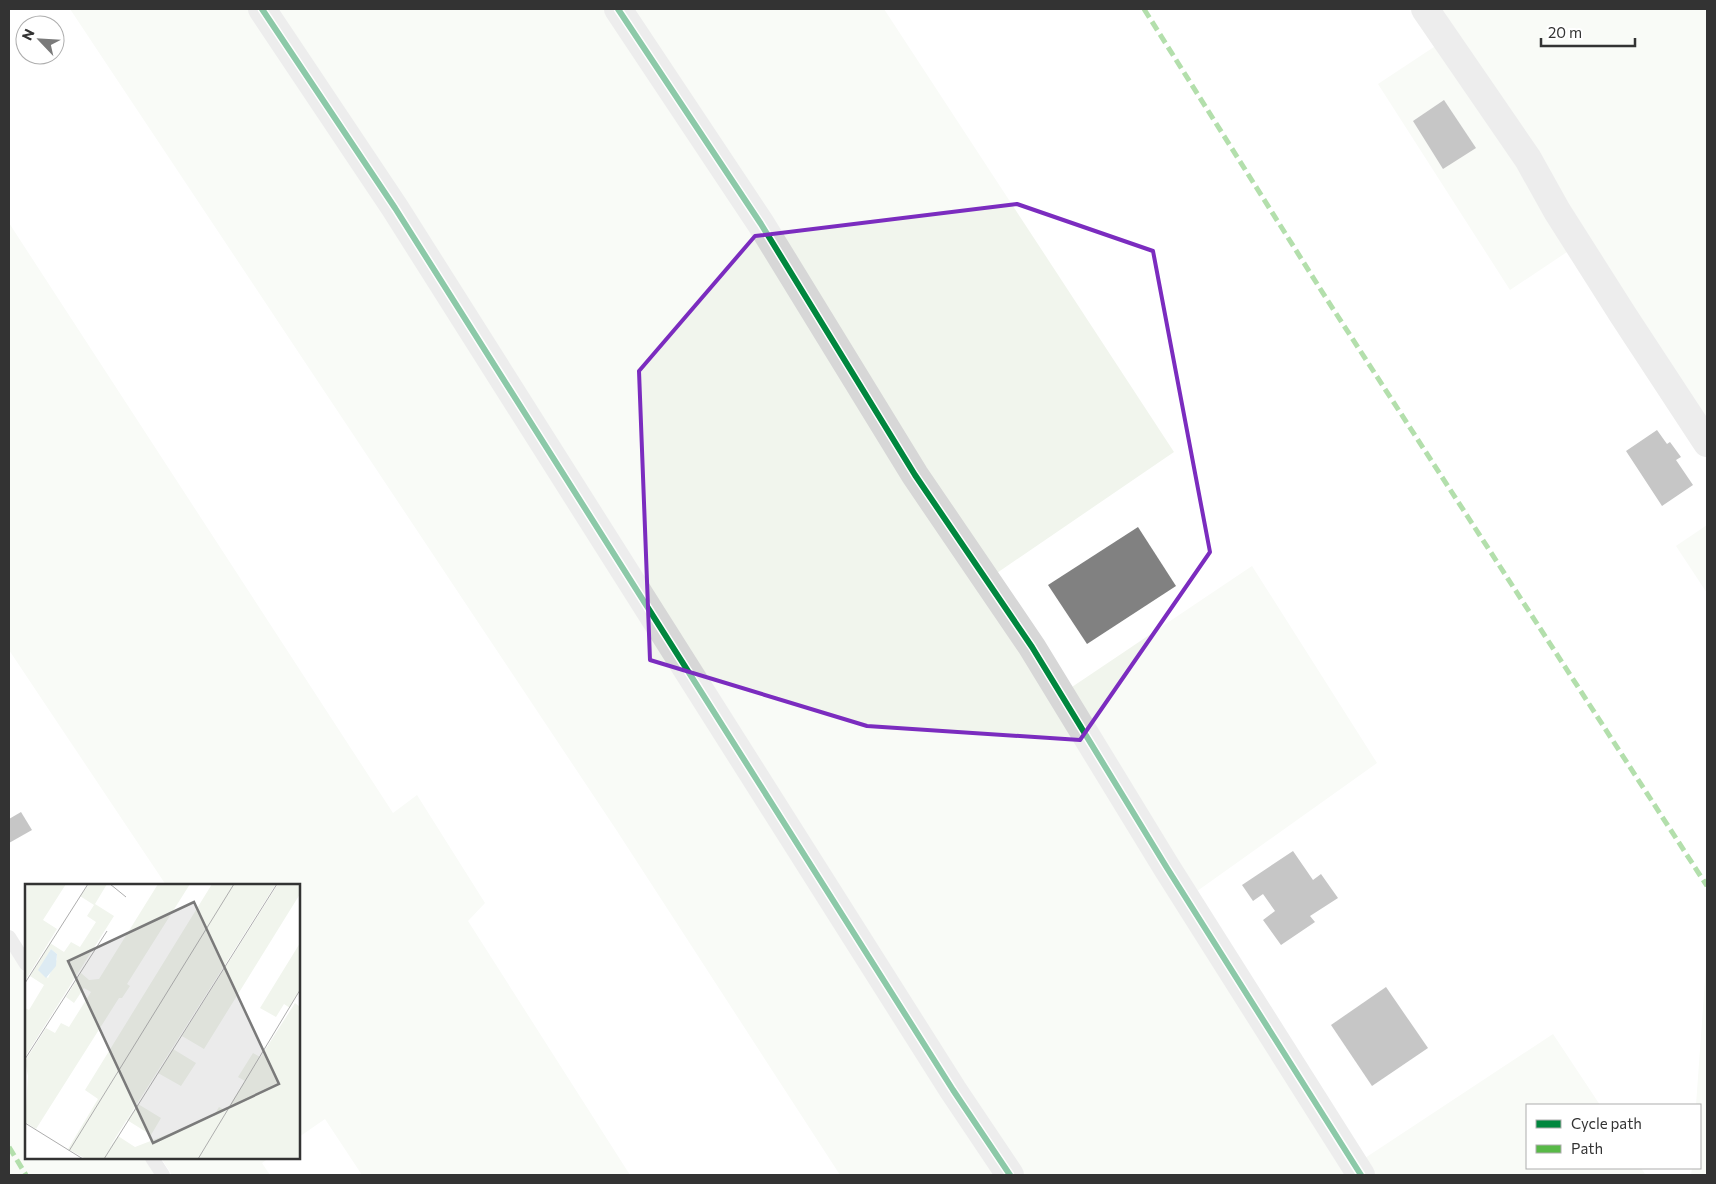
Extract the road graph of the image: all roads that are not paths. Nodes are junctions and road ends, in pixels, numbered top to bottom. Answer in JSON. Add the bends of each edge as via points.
{"nodes":[{"id":1,"x":262,"y":9,"type":"edge"},
{"id":2,"x":618,"y":9,"type":"edge"},
{"id":3,"x":1426,"y":9,"type":"edge"},
{"id":4,"x":1707,"y":444,"type":"edge"},
{"id":5,"x":9,"y":936,"type":"edge"},
{"id":6,"x":25,"y":962,"type":"edge"},
{"id":7,"x":153,"y":1159,"type":"edge"},
{"id":8,"x":163,"y":1175,"type":"edge"},
{"id":9,"x":1010,"y":1175,"type":"edge"},
{"id":10,"x":1362,"y":1175,"type":"edge"}],
"edges":[{"from":1,"to":9,"type":"street","via":[[395,208]]},
{"from":2,"to":10,"type":"street","via":[[760,224],[915,475],[1032,647],[1167,868]]},
{"from":3,"to":4,"type":"street","via":[[1528,159],[1622,315]]},
{"from":5,"to":6,"type":"lane"},
{"from":7,"to":8,"type":"lane"}]}
